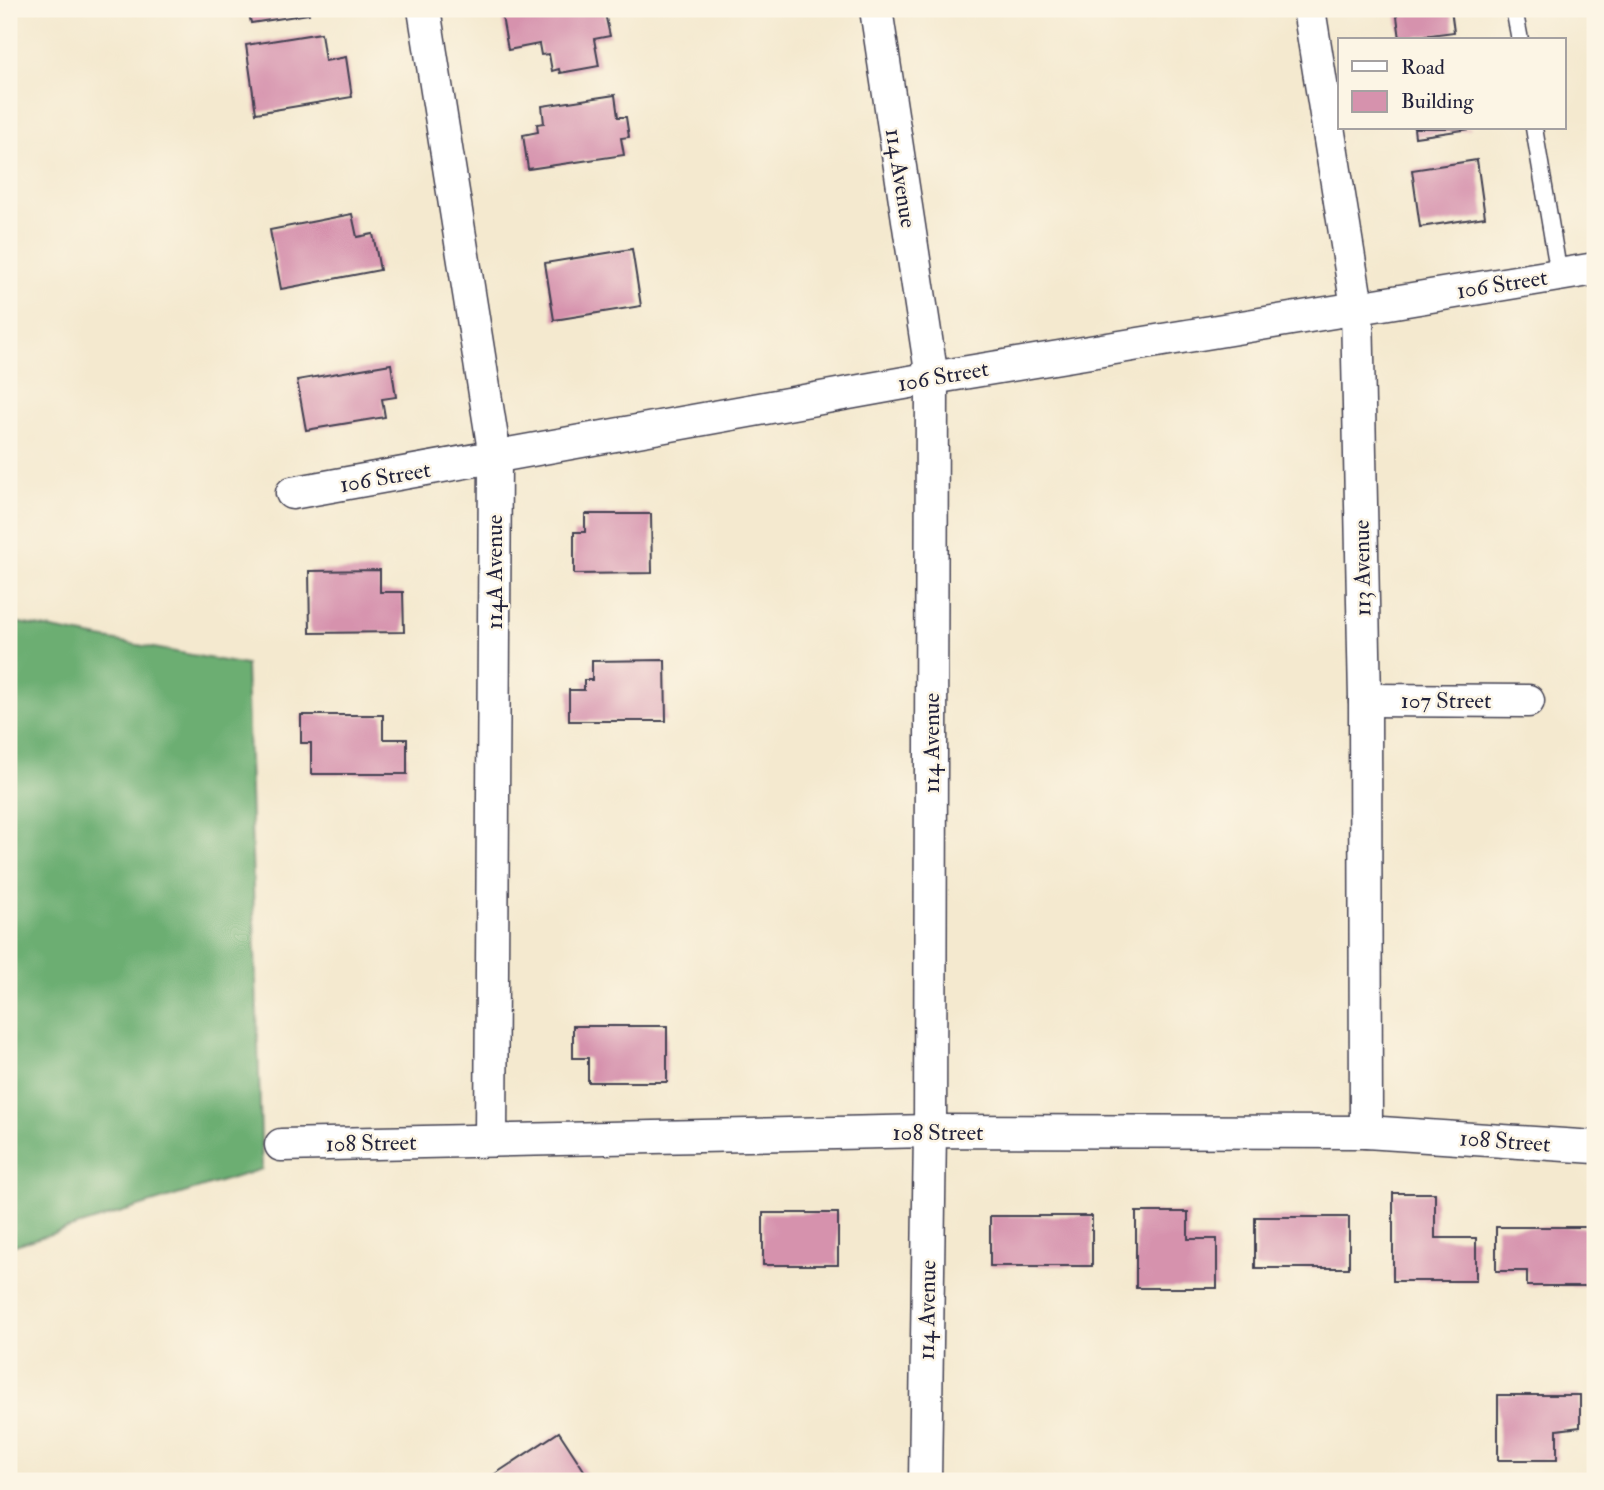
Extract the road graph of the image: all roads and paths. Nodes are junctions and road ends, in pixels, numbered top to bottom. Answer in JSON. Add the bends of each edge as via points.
{"nodes":[{"id":1,"x":424,"y":9,"type":"edge"},
{"id":2,"x":876,"y":9,"type":"edge"},
{"id":3,"x":1309,"y":9,"type":"edge"},
{"id":4,"x":1514,"y":9,"type":"edge"},
{"id":5,"x":1520,"y":38,"type":"edge"},
{"id":6,"x":1534,"y":130,"type":"edge"},
{"id":7,"x":1595,"y":269,"type":"edge"},
{"id":8,"x":1559,"y":275,"type":"junction"},
{"id":9,"x":1357,"y":307,"type":"junction"},
{"id":10,"x":932,"y":378,"type":"junction"},
{"id":11,"x":495,"y":457,"type":"junction"},
{"id":12,"x":292,"y":493,"type":"dead end"},
{"id":13,"x":1365,"y":700,"type":"junction"},
{"id":14,"x":1528,"y":701,"type":"dead end"},
{"id":15,"x":930,"y":1131,"type":"junction"},
{"id":16,"x":1366,"y":1132,"type":"junction"},
{"id":17,"x":491,"y":1140,"type":"junction"},
{"id":18,"x":281,"y":1145,"type":"dead end"},
{"id":19,"x":1595,"y":1147,"type":"edge"},
{"id":20,"x":925,"y":1481,"type":"edge"}],
"edges":[{"from":1,"to":11,"type":"street","name":"114A Avenue"},
{"from":2,"to":10,"type":"street","name":"114 Avenue"},
{"from":3,"to":9,"type":"street","name":"113 Avenue"},
{"from":4,"to":5,"type":"lane"},
{"from":6,"to":8,"type":"lane"},
{"from":7,"to":8,"type":"street","name":"106 Street"},
{"from":8,"to":9,"type":"street","name":"106 Street"},
{"from":9,"to":10,"type":"street","name":"106 Street"},
{"from":9,"to":13,"type":"street","name":"113 Avenue"},
{"from":10,"to":11,"type":"street","name":"106 Street"},
{"from":10,"to":15,"type":"street","name":"114 Avenue"},
{"from":11,"to":12,"type":"street","name":"106 Street"},
{"from":11,"to":17,"type":"street","name":"114A Avenue"},
{"from":13,"to":14,"type":"street","name":"107 Street"},
{"from":13,"to":16,"type":"street","name":"113 Avenue"},
{"from":15,"to":16,"type":"street","name":"108 Street"},
{"from":15,"to":17,"type":"street","name":"108 Street"},
{"from":15,"to":20,"type":"street","name":"114 Avenue"},
{"from":16,"to":19,"type":"street","name":"108 Street"},
{"from":17,"to":18,"type":"street","name":"108 Street"}]}
